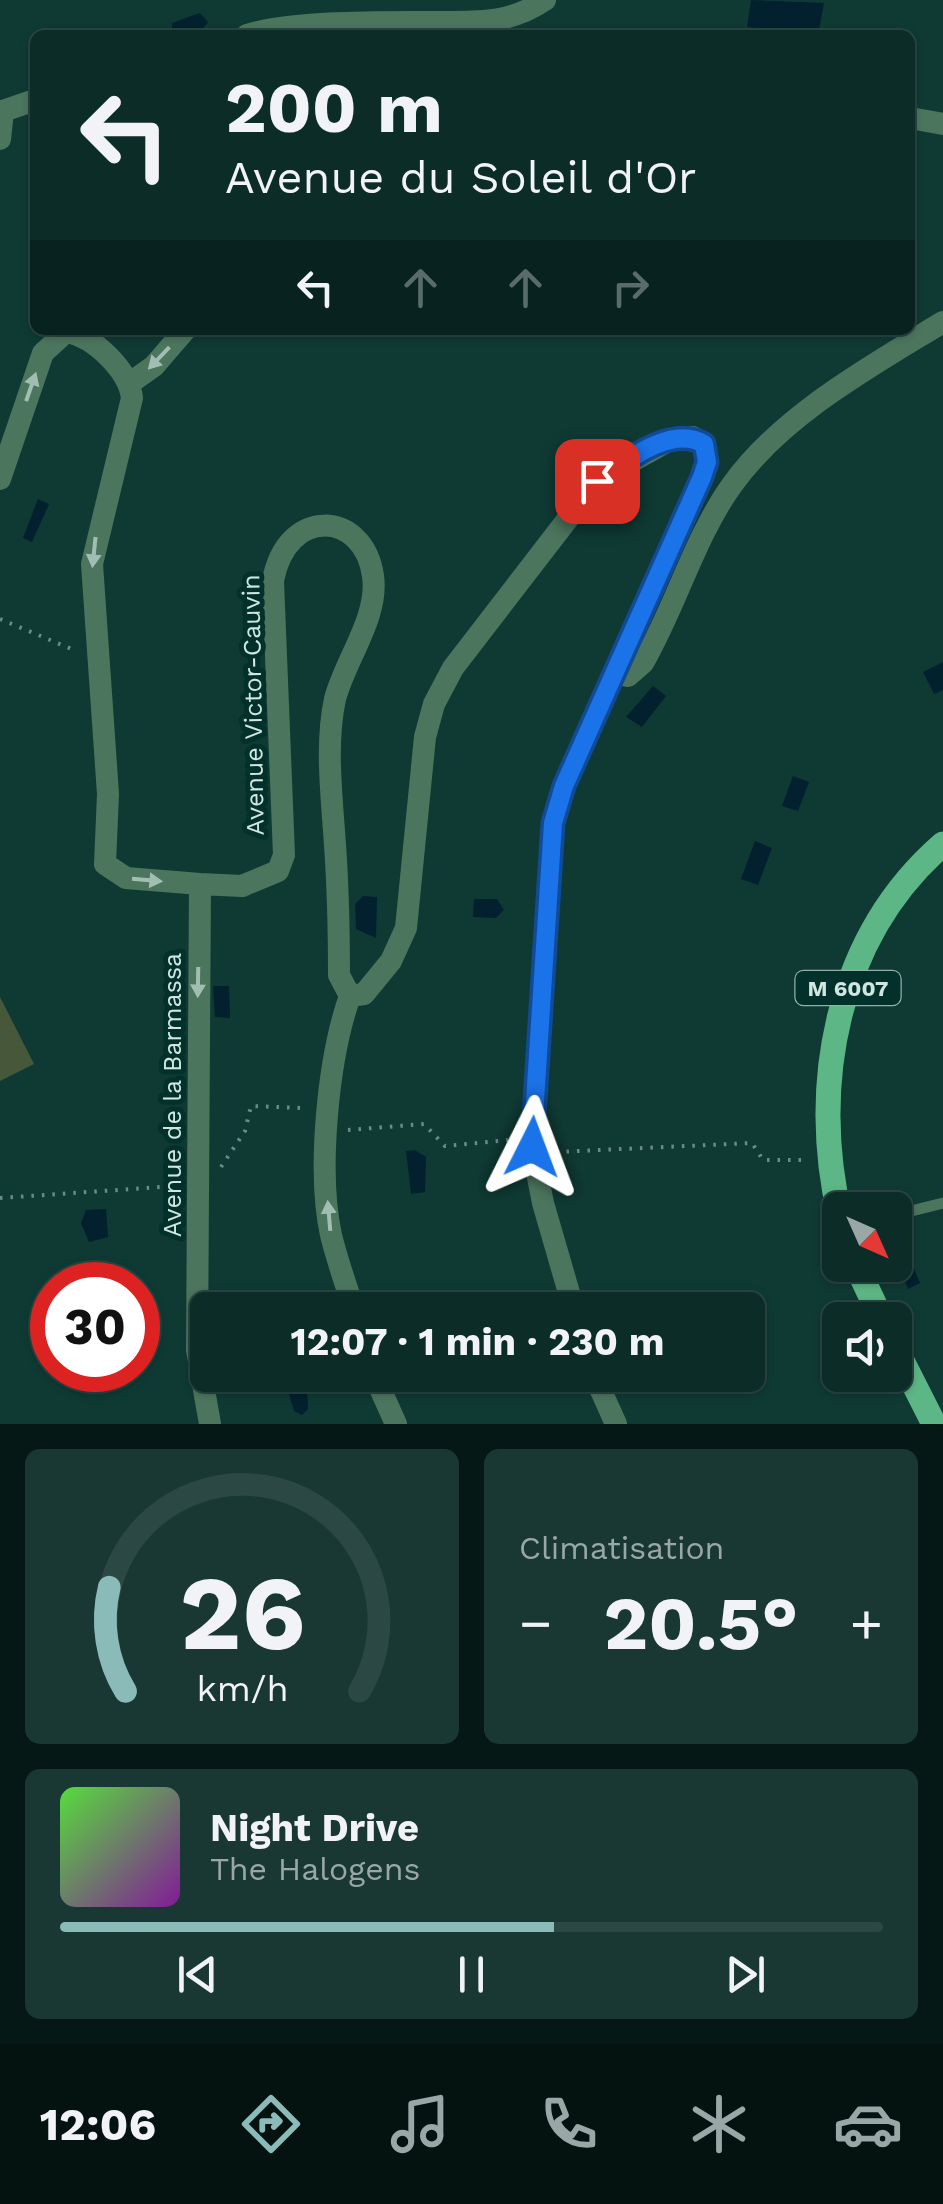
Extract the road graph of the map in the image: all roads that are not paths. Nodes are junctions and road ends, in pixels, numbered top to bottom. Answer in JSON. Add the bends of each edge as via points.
{"nodes":[{"id":1,"x":545,"y":0,"type":"edge"},
{"id":2,"x":429,"y":11,"type":"edge"},
{"id":3,"x":286,"y":30,"type":"edge"},
{"id":4,"x":30,"y":102,"type":"edge"},
{"id":5,"x":2,"y":111,"type":"edge"},
{"id":6,"x":915,"y":119,"type":"edge"},
{"id":7,"x":943,"y":124,"type":"edge"},
{"id":8,"x":0,"y":139,"type":"edge"},
{"id":9,"x":943,"y":322,"type":"edge"},
{"id":10,"x":62,"y":335,"type":"edge"},
{"id":11,"x":79,"y":335,"type":"edge"},
{"id":12,"x":181,"y":335,"type":"edge"},
{"id":13,"x":130,"y":383,"type":"junction"},
{"id":14,"x":0,"y":479,"type":"edge"},
{"id":15,"x":618,"y":674,"type":"junction"},
{"id":16,"x":943,"y":844,"type":"edge"},
{"id":17,"x":200,"y":884,"type":"junction"},
{"id":18,"x":350,"y":996,"type":"junction"},
{"id":19,"x":834,"y":1192,"type":"edge"},
{"id":20,"x":943,"y":1203,"type":"edge"},
{"id":21,"x":912,"y":1211,"type":"edge"},
{"id":22,"x":349,"y":1292,"type":"edge"},
{"id":23,"x":569,"y":1292,"type":"edge"},
{"id":24,"x":912,"y":1380,"type":"edge"},
{"id":25,"x":382,"y":1392,"type":"edge"},
{"id":26,"x":602,"y":1392,"type":"edge"},
{"id":27,"x":210,"y":1424,"type":"edge"},
{"id":28,"x":396,"y":1424,"type":"edge"},
{"id":29,"x":616,"y":1424,"type":"edge"},
{"id":30,"x":934,"y":1424,"type":"edge"}],
"edges":[{"from":1,"to":2,"type":"street","via":[[493,23]]},
{"from":2,"to":3,"type":"street"},
{"from":4,"to":5,"type":"street"},
{"from":5,"to":8,"type":"street"},
{"from":6,"to":7,"type":"street"},
{"from":9,"to":15,"type":"street","via":[[761,452],[731,486],[643,662],[628,676]]},
{"from":14,"to":10,"type":"street","one_way":true,"via":[[43,353]]},
{"from":11,"to":13,"type":"street","one_way":true},
{"from":12,"to":13,"type":"street","one_way":true},
{"from":13,"to":17,"type":"street","name":"Avenue Victor-Cauvin","one_way":true,"via":[[132,398],[94,541],[108,794],[105,864],[126,878]]},
{"from":15,"to":18,"type":"street","via":[[707,462],[704,444],[693,438],[672,439],[597,481],[454,668],[425,737],[401,943],[364,994]]},
{"from":15,"to":23,"type":"street","via":[[553,823],[532,1147]]},
{"from":16,"to":19,"type":"main road","number":"M 6007","via":[[886,910],[855,964],[826,1088]]},
{"from":17,"to":18,"type":"street","name":"Avenue Victor-Cauvin","via":[[264,880],[284,856],[273,580],[278,557],[305,526],[324,524],[357,541],[374,580],[336,700],[332,742],[339,975]]},
{"from":17,"to":27,"type":"street","name":"Avenue de la Barmassa","one_way":true,"via":[[198,1363]]},
{"from":22,"to":18,"type":"street","one_way":true,"via":[[331,1234],[324,1160],[337,1032]]},
{"from":20,"to":21,"type":"lane"},
{"from":24,"to":30,"type":"main road"},
{"from":25,"to":28,"type":"street"},
{"from":26,"to":29,"type":"street"}]}
